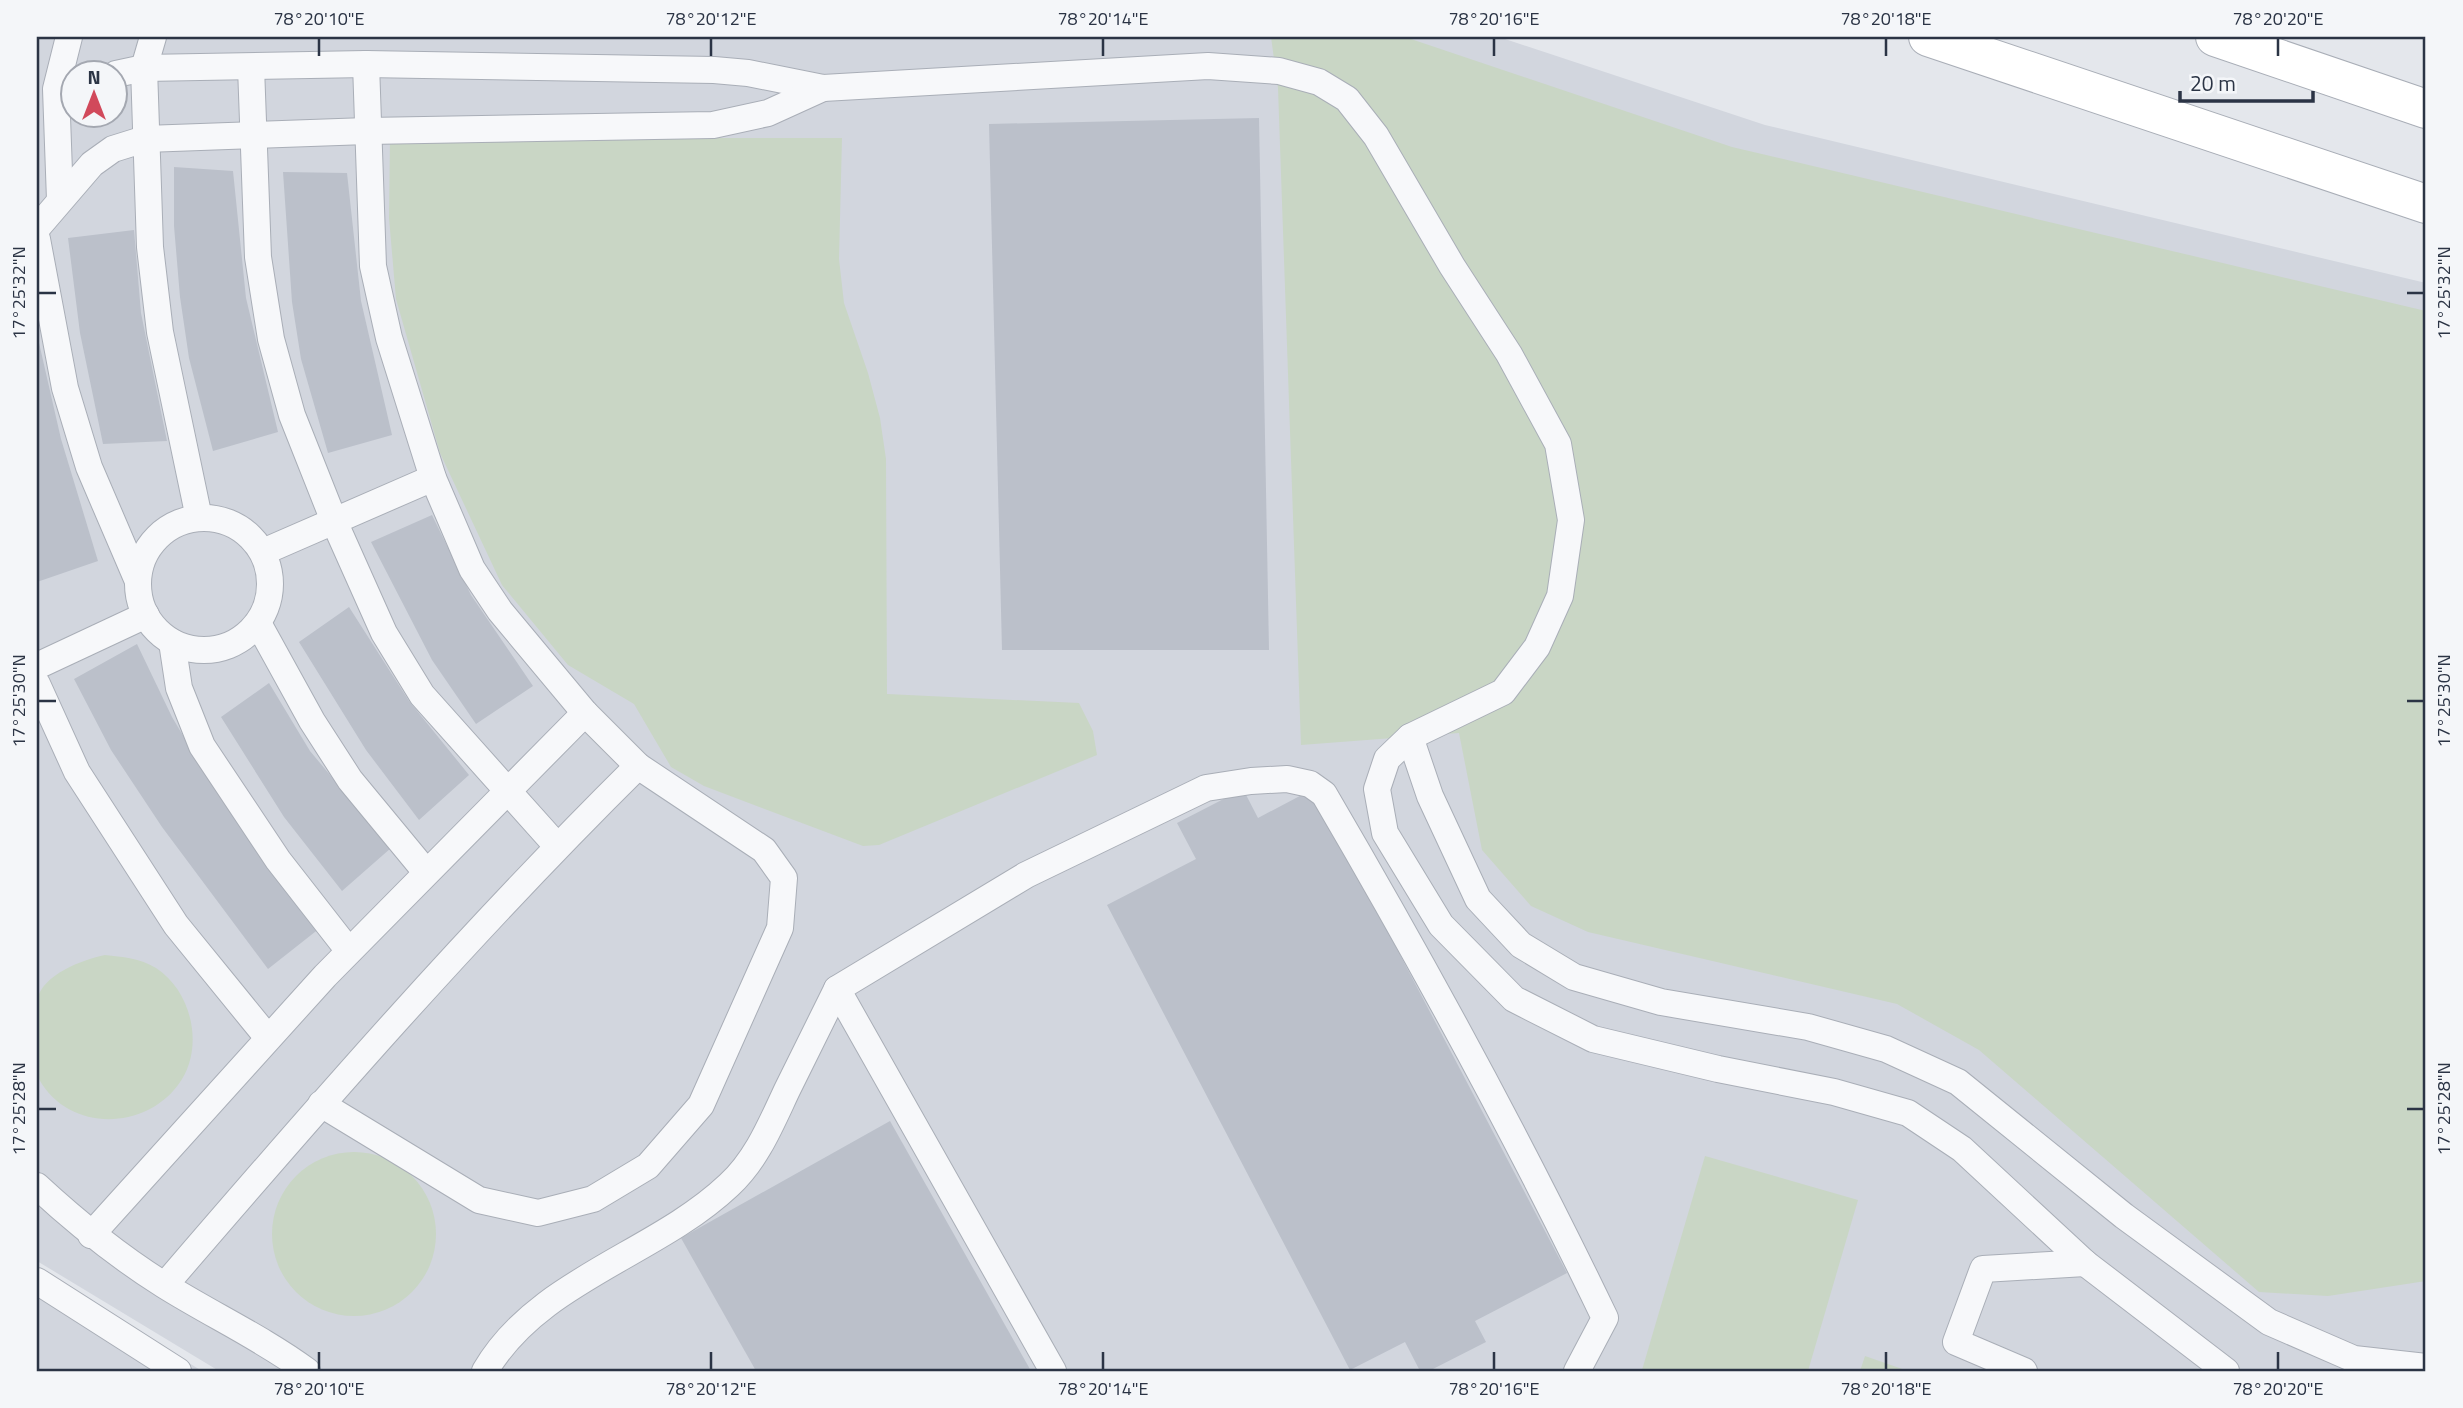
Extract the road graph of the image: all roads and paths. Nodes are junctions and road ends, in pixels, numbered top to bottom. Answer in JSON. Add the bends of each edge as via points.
{"nodes":[{"id":1,"x":69,"y":37,"type":"edge"},
{"id":2,"x":153,"y":37,"type":"edge"},
{"id":3,"x":1928,"y":37,"type":"edge"},
{"id":4,"x":2215,"y":37,"type":"edge"},
{"id":5,"x":366,"y":64,"type":"junction"},
{"id":6,"x":251,"y":67,"type":"junction"},
{"id":7,"x":144,"y":68,"type":"junction"},
{"id":8,"x":130,"y":71,"type":"edge"},
{"id":9,"x":823,"y":88,"type":"junction"},
{"id":10,"x":55,"y":91,"type":"edge"},
{"id":11,"x":2426,"y":109,"type":"edge"},
{"id":12,"x":367,"y":131,"type":"junction"},
{"id":13,"x":253,"y":134,"type":"junction"},
{"id":14,"x":145,"y":139,"type":"junction"},
{"id":15,"x":60,"y":200,"type":"junction"},
{"id":16,"x":2426,"y":204,"type":"edge"},
{"id":17,"x":37,"y":228,"type":"edge"},
{"id":18,"x":37,"y":239,"type":"edge"},
{"id":19,"x":433,"y":478,"type":"junction"},
{"id":20,"x":199,"y":518,"type":"junction"},
{"id":21,"x":334,"y":521,"type":"junction"},
{"id":22,"x":263,"y":552,"type":"junction"},
{"id":23,"x":137,"y":579,"type":"junction"},
{"id":24,"x":146,"y":615,"type":"junction"},
{"id":25,"x":258,"y":623,"type":"junction"},
{"id":26,"x":172,"y":642,"type":"junction"},
{"id":27,"x":37,"y":666,"type":"edge"},
{"id":28,"x":37,"y":684,"type":"edge"},
{"id":29,"x":585,"y":713,"type":"junction"},
{"id":30,"x":1410,"y":737,"type":"junction"},
{"id":31,"x":638,"y":766,"type":"junction"},
{"id":32,"x":508,"y":794,"type":"junction"},
{"id":33,"x":557,"y":846,"type":"junction"},
{"id":34,"x":426,"y":872,"type":"junction"},
{"id":35,"x":349,"y":951,"type":"junction"},
{"id":36,"x":837,"y":989,"type":"junction"},
{"id":37,"x":268,"y":1038,"type":"junction"},
{"id":38,"x":321,"y":1104,"type":"junction"},
{"id":39,"x":37,"y":1186,"type":"edge"},
{"id":40,"x":91,"y":1235,"type":"junction"},
{"id":41,"x":2085,"y":1263,"type":"junction"},
{"id":42,"x":37,"y":1281,"type":"edge"},
{"id":43,"x":165,"y":1285,"type":"junction"},
{"id":44,"x":2426,"y":1367,"type":"edge"},
{"id":45,"x":178,"y":1371,"type":"edge"},
{"id":46,"x":307,"y":1371,"type":"edge"},
{"id":47,"x":485,"y":1371,"type":"edge"},
{"id":48,"x":1053,"y":1371,"type":"edge"},
{"id":49,"x":1577,"y":1371,"type":"edge"},
{"id":50,"x":2024,"y":1371,"type":"edge"},
{"id":51,"x":2227,"y":1371,"type":"edge"}],
"edges":[{"from":1,"to":10,"type":"lane"},
{"from":2,"to":7,"type":"lane"},
{"from":3,"to":16,"type":"main road"},
{"from":4,"to":11,"type":"main road"},
{"from":5,"to":6,"type":"lane"},
{"from":5,"to":9,"type":"lane","via":[[714,70],[748,72]]},
{"from":5,"to":12,"type":"lane"},
{"from":6,"to":7,"type":"lane"},
{"from":6,"to":13,"type":"lane"},
{"from":7,"to":8,"type":"lane"},
{"from":7,"to":14,"type":"lane"},
{"from":9,"to":12,"type":"lane","via":[[768,113],[713,125]]},
{"from":9,"to":30,"type":"lane","via":[[1208,66],[1279,71],[1319,82],[1347,99],[1376,136],[1509,354],[1558,444],[1571,520],[1560,596],[1537,647],[1503,692]]},
{"from":10,"to":15,"type":"lane"},
{"from":12,"to":13,"type":"lane"},
{"from":12,"to":19,"type":"lane","via":[[373,267],[389,338]]},
{"from":13,"to":14,"type":"lane"},
{"from":13,"to":21,"type":"lane","via":[[258,257],[271,339],[292,415]]},
{"from":14,"to":15,"type":"lane","via":[[113,149]]},
{"from":14,"to":20,"type":"lane","via":[[160,332]]},
{"from":15,"to":17,"type":"lane"},
{"from":18,"to":23,"type":"lane","via":[[65,388],[108,518]]},
{"from":19,"to":21,"type":"lane"},
{"from":19,"to":29,"type":"lane","via":[[472,569],[500,611]]},
{"from":20,"to":22,"type":"lane","via":[[236,526]]},
{"from":20,"to":23,"type":"lane","via":[[181,521],[150,544]]},
{"from":21,"to":22,"type":"lane"},
{"from":21,"to":32,"type":"lane","via":[[384,633],[422,695]]},
{"from":22,"to":25,"type":"lane","via":[[270,588]]},
{"from":23,"to":24,"type":"lane"},
{"from":24,"to":26,"type":"lane"},
{"from":24,"to":27,"type":"lane"},
{"from":25,"to":26,"type":"lane","via":[[244,637],[209,650]]},
{"from":25,"to":34,"type":"lane","via":[[350,780]]},
{"from":26,"to":35,"type":"lane","via":[[179,688],[202,746],[278,860]]},
{"from":28,"to":37,"type":"lane","via":[[76,772],[162,903]]},
{"from":29,"to":31,"type":"lane"},
{"from":29,"to":32,"type":"lane"},
{"from":30,"to":41,"type":"lane","via":[[1387,759],[1377,789],[1385,833],[1441,925],[1514,999],[1592,1039],[1834,1092],[1908,1113],[1962,1149]]},
{"from":30,"to":44,"type":"lane","via":[[1430,796],[1478,899],[1521,945],[1574,978],[1661,1002],[1808,1027],[1886,1049],[1958,1082],[2124,1216],[2269,1322],[2354,1359]]},
{"from":31,"to":33,"type":"lane"},
{"from":31,"to":38,"type":"lane","via":[[764,850],[784,878],[780,928],[701,1105],[648,1166],[593,1199],[538,1213],[479,1200]]},
{"from":32,"to":33,"type":"lane"},
{"from":32,"to":34,"type":"lane"},
{"from":33,"to":38,"type":"lane"},
{"from":34,"to":35,"type":"lane"},
{"from":35,"to":37,"type":"lane"},
{"from":36,"to":47,"type":"lane","via":[[757,1152],[729,1185],[554,1300],[517,1329]]},
{"from":36,"to":48,"type":"lane"},
{"from":36,"to":49,"type":"lane","via":[[1026,875],[1206,788],[1287,779],[1311,784],[1324,794],[1429,975],[1605,1318]]},
{"from":37,"to":40,"type":"lane"},
{"from":38,"to":43,"type":"lane"},
{"from":39,"to":40,"type":"lane"},
{"from":40,"to":43,"type":"lane"},
{"from":41,"to":50,"type":"lane","via":[[1983,1269],[1956,1342]]},
{"from":41,"to":51,"type":"lane"},
{"from":42,"to":45,"type":"lane"},
{"from":43,"to":46,"type":"lane"}]}
